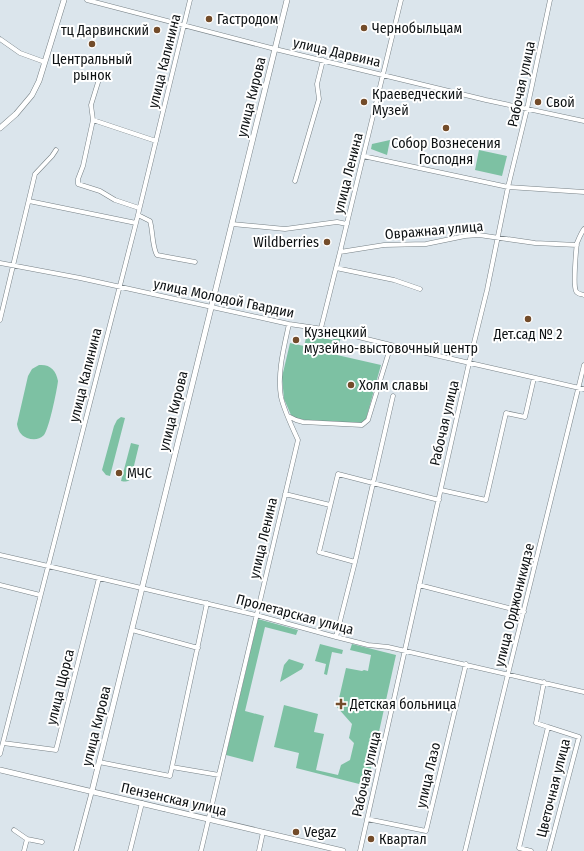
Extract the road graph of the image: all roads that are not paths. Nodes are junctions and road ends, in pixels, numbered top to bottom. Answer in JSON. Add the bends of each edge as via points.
{"nodes":[{"id":1,"x":64,"y":0,"type":"edge"},
{"id":2,"x":87,"y":0,"type":"edge"},
{"id":3,"x":190,"y":0,"type":"edge"},
{"id":4,"x":287,"y":0,"type":"edge"},
{"id":5,"x":401,"y":0,"type":"edge"},
{"id":6,"x":550,"y":0,"type":"edge"},
{"id":7,"x":185,"y":25,"type":"junction"},
{"id":8,"x":0,"y":39,"type":"edge"},
{"id":9,"x":276,"y":49,"type":"junction"},
{"id":10,"x":323,"y":60,"type":"junction"},
{"id":11,"x":44,"y":63,"type":"junction"},
{"id":12,"x":383,"y":74,"type":"junction"},
{"id":13,"x":100,"y":76,"type":"dead end"},
{"id":14,"x":527,"y":109,"type":"junction"},
{"id":15,"x":93,"y":120,"type":"junction"},
{"id":16,"x":584,"y":122,"type":"edge"},
{"id":17,"x":0,"y":128,"type":"edge"},
{"id":18,"x":156,"y":140,"type":"junction"},
{"id":19,"x":56,"y":150,"type":"dead end"},
{"id":20,"x":363,"y":156,"type":"junction"},
{"id":21,"x":295,"y":181,"type":"dead end"},
{"id":22,"x":508,"y":187,"type":"junction"},
{"id":23,"x":584,"y":192,"type":"edge"},
{"id":24,"x":29,"y":201,"type":"junction"},
{"id":25,"x":140,"y":208,"type":"junction"},
{"id":26,"x":138,"y":215,"type":"junction"},
{"id":27,"x":136,"y":223,"type":"junction"},
{"id":28,"x":232,"y":224,"type":"junction"},
{"id":29,"x":347,"y":224,"type":"junction"},
{"id":30,"x":584,"y":229,"type":"edge"},
{"id":31,"x":498,"y":238,"type":"junction"},
{"id":32,"x":577,"y":245,"type":"junction"},
{"id":33,"x":340,"y":252,"type":"junction"},
{"id":34,"x":195,"y":262,"type":"dead end"},
{"id":35,"x":0,"y":263,"type":"edge"},
{"id":36,"x":12,"y":266,"type":"junction"},
{"id":37,"x":336,"y":268,"type":"junction"},
{"id":38,"x":119,"y":288,"type":"junction"},
{"id":39,"x":420,"y":289,"type":"dead end"},
{"id":40,"x":584,"y":295,"type":"edge"},
{"id":41,"x":211,"y":306,"type":"junction"},
{"id":42,"x":0,"y":320,"type":"edge"},
{"id":43,"x":289,"y":324,"type":"junction"},
{"id":44,"x":321,"y":328,"type":"junction"},
{"id":45,"x":391,"y":346,"type":"junction"},
{"id":46,"x":469,"y":363,"type":"junction"},
{"id":47,"x":584,"y":365,"type":"edge"},
{"id":48,"x":534,"y":378,"type":"junction"},
{"id":49,"x":578,"y":388,"type":"junction"},
{"id":50,"x":584,"y":389,"type":"edge"},
{"id":51,"x":393,"y":396,"type":"dead end"},
{"id":52,"x":288,"y":416,"type":"junction"},
{"id":53,"x":374,"y":483,"type":"junction"},
{"id":54,"x":441,"y":490,"type":"junction"},
{"id":55,"x":285,"y":494,"type":"junction"},
{"id":56,"x":439,"y":500,"type":"junction"},
{"id":57,"x":330,"y":505,"type":"junction"},
{"id":58,"x":0,"y":555,"type":"edge"},
{"id":59,"x":355,"y":562,"type":"junction"},
{"id":60,"x":48,"y":566,"type":"junction"},
{"id":61,"x":99,"y":578,"type":"junction"},
{"id":62,"x":0,"y":585,"type":"edge"},
{"id":63,"x":419,"y":585,"type":"junction"},
{"id":64,"x":142,"y":588,"type":"junction"},
{"id":65,"x":40,"y":595,"type":"junction"},
{"id":66,"x":207,"y":603,"type":"junction"},
{"id":67,"x":524,"y":612,"type":"junction"},
{"id":68,"x":256,"y":615,"type":"junction"},
{"id":69,"x":132,"y":630,"type":"junction"},
{"id":70,"x":336,"y":637,"type":"junction"},
{"id":71,"x":198,"y":648,"type":"junction"},
{"id":72,"x":405,"y":650,"type":"junction"},
{"id":73,"x":466,"y":664,"type":"junction"},
{"id":74,"x":508,"y":674,"type":"junction"},
{"id":75,"x":544,"y":682,"type":"junction"},
{"id":76,"x":584,"y":692,"type":"edge"},
{"id":77,"x":548,"y":727,"type":"junction"},
{"id":78,"x":3,"y":743,"type":"junction"},
{"id":79,"x":0,"y":754,"type":"edge"},
{"id":80,"x":99,"y":762,"type":"junction"},
{"id":81,"x":172,"y":766,"type":"junction"},
{"id":82,"x":0,"y":770,"type":"edge"},
{"id":83,"x":219,"y":775,"type":"junction"},
{"id":84,"x":92,"y":791,"type":"junction"},
{"id":85,"x":142,"y":803,"type":"junction"},
{"id":86,"x":209,"y":819,"type":"junction"},
{"id":87,"x":367,"y":819,"type":"junction"},
{"id":88,"x":14,"y":830,"type":"dead end"},
{"id":89,"x":264,"y":832,"type":"junction"},
{"id":90,"x":27,"y":839,"type":"junction"},
{"id":91,"x":42,"y":842,"type":"dead end"},
{"id":92,"x":24,"y":851,"type":"edge"},
{"id":93,"x":76,"y":851,"type":"edge"},
{"id":94,"x":130,"y":851,"type":"edge"},
{"id":95,"x":201,"y":851,"type":"edge"},
{"id":96,"x":259,"y":851,"type":"edge"},
{"id":97,"x":343,"y":851,"type":"edge"},
{"id":98,"x":360,"y":851,"type":"edge"},
{"id":99,"x":465,"y":851,"type":"edge"},
{"id":100,"x":531,"y":851,"type":"edge"},
{"id":101,"x":549,"y":851,"type":"edge"}],
"edges":[{"from":1,"to":11,"type":"street"},
{"from":2,"to":7,"type":"street","name":"улица Дарвина"},
{"from":3,"to":7,"type":"street","name":"улица Калинина"},
{"from":4,"to":9,"type":"street","name":"улица Кирова"},
{"from":5,"to":12,"type":"street","name":"улица Ленина"},
{"from":6,"to":14,"type":"street","name":"Рабочая улица"},
{"from":7,"to":9,"type":"street","name":"улица Дарвина"},
{"from":7,"to":18,"type":"street","name":"улица Калинина"},
{"from":8,"to":11,"type":"street","via":[[20,53]]},
{"from":9,"to":10,"type":"street","name":"улица Дарвина"},
{"from":9,"to":28,"type":"street","name":"улица Кирова"},
{"from":10,"to":12,"type":"street","name":"улица Дарвина"},
{"from":10,"to":21,"type":"street","via":[[317,84],[319,99]]},
{"from":11,"to":17,"type":"street","via":[[32,95]]},
{"from":12,"to":14,"type":"street","name":"улица Дарвина"},
{"from":12,"to":20,"type":"street","name":"улица Ленина"},
{"from":13,"to":15,"type":"street","via":[[91,105]]},
{"from":14,"to":16,"type":"street","name":"улица Дарвина"},
{"from":14,"to":22,"type":"street","name":"Рабочая улица"},
{"from":15,"to":18,"type":"street"},
{"from":15,"to":25,"type":"street","via":[[78,184]]},
{"from":18,"to":25,"type":"street","name":"улица Калинина"},
{"from":19,"to":24,"type":"street","via":[[35,174]]},
{"from":20,"to":22,"type":"street"},
{"from":20,"to":29,"type":"street","name":"улица Ленина"},
{"from":22,"to":23,"type":"street"},
{"from":22,"to":31,"type":"street","name":"Рабочая улица"},
{"from":24,"to":27,"type":"street"},
{"from":24,"to":36,"type":"street"},
{"from":25,"to":26,"type":"street","name":"улица Калинина"},
{"from":26,"to":27,"type":"street","name":"улица Калинина"},
{"from":26,"to":34,"type":"street","via":[[150,221],[155,251],[158,255]]},
{"from":27,"to":38,"type":"street","name":"улица Калинина"},
{"from":28,"to":29,"type":"street","via":[[285,229],[337,222]]},
{"from":28,"to":41,"type":"street","name":"улица Кирова"},
{"from":29,"to":33,"type":"street","name":"улица Ленина"},
{"from":30,"to":32,"type":"street"},
{"from":31,"to":32,"type":"street","name":"Овражная улица"},
{"from":31,"to":33,"type":"street","name":"Овражная улица","via":[[465,236],[426,244],[384,245]]},
{"from":31,"to":46,"type":"street","name":"Рабочая улица"},
{"from":32,"to":40,"type":"street","via":[[574,288],[578,294]]},
{"from":33,"to":37,"type":"street","name":"улица Ленина"},
{"from":35,"to":36,"type":"street","name":"улица Молодой Гвардии"},
{"from":36,"to":38,"type":"street","name":"улица Молодой Гвардии"},
{"from":36,"to":42,"type":"street"},
{"from":37,"to":39,"type":"street","via":[[394,280]]},
{"from":37,"to":44,"type":"street","name":"улица Ленина"},
{"from":38,"to":41,"type":"street","name":"улица Молодой Гвардии"},
{"from":38,"to":60,"type":"street","name":"улица Калинина"},
{"from":41,"to":43,"type":"street","name":"улица Молодой Гвардии"},
{"from":41,"to":64,"type":"street","name":"улица Кирова"},
{"from":43,"to":44,"type":"street","name":"улица Молодой Гвардии"},
{"from":43,"to":52,"type":"street","name":"улица Ленина","via":[[280,372],[280,385]]},
{"from":44,"to":45,"type":"street","name":"улица Молодой Гвардии"},
{"from":45,"to":46,"type":"street","name":"улица Молодой Гвардии"},
{"from":45,"to":52,"type":"street","via":[[368,420],[362,425],[303,422]]},
{"from":46,"to":48,"type":"street","name":"улица Молодой Гвардии"},
{"from":46,"to":54,"type":"street","name":"Рабочая улица"},
{"from":47,"to":49,"type":"street","name":"улица Орджоникидзе"},
{"from":48,"to":49,"type":"street","name":"улица Молодой Гвардии"},
{"from":48,"to":54,"type":"street","via":[[526,417],[506,413],[486,500]]},
{"from":49,"to":50,"type":"street","name":"улица Молодой Гвардии"},
{"from":49,"to":67,"type":"street","name":"улица Орджоникидзе"},
{"from":51,"to":53,"type":"street"},
{"from":52,"to":55,"type":"street","name":"улица Ленина","via":[[298,440]]},
{"from":53,"to":56,"type":"street"},
{"from":53,"to":57,"type":"street","via":[[338,474]]},
{"from":53,"to":59,"type":"street"},
{"from":54,"to":56,"type":"street","name":"Рабочая улица"},
{"from":55,"to":57,"type":"street"},
{"from":55,"to":68,"type":"street","name":"улица Ленина"},
{"from":56,"to":63,"type":"street","name":"Рабочая улица"},
{"from":57,"to":59,"type":"street","via":[[319,552]]},
{"from":58,"to":60,"type":"street","name":"Пролетарская улица"},
{"from":59,"to":70,"type":"street"},
{"from":60,"to":61,"type":"street","name":"Пролетарская улица"},
{"from":60,"to":65,"type":"street","name":"улица Калинина"},
{"from":61,"to":64,"type":"street","name":"Пролетарская улица"},
{"from":61,"to":78,"type":"street","name":"улица Щорса","via":[[56,750]]},
{"from":62,"to":65,"type":"street"},
{"from":63,"to":67,"type":"street"},
{"from":63,"to":72,"type":"street","name":"Рабочая улица"},
{"from":64,"to":66,"type":"street","name":"Пролетарская улица"},
{"from":64,"to":69,"type":"street","name":"улица Кирова"},
{"from":65,"to":78,"type":"street","name":"улица Калинина"},
{"from":66,"to":68,"type":"street","name":"Пролетарская улица"},
{"from":66,"to":71,"type":"street"},
{"from":67,"to":74,"type":"street","name":"улица Орджоникидзе"},
{"from":68,"to":70,"type":"street","name":"Пролетарская улица"},
{"from":68,"to":83,"type":"street","name":"улица Ленина"},
{"from":69,"to":71,"type":"street"},
{"from":69,"to":80,"type":"street","name":"улица Кирова"},
{"from":70,"to":72,"type":"street","name":"Пролетарская улица"},
{"from":71,"to":81,"type":"street"},
{"from":72,"to":73,"type":"street","name":"Пролетарская улица"},
{"from":72,"to":87,"type":"street","name":"Рабочая улица"},
{"from":73,"to":74,"type":"street","name":"Пролетарская улица"},
{"from":73,"to":87,"type":"street","name":"улица Лазо","via":[[426,832]]},
{"from":74,"to":75,"type":"street","name":"Пролетарская улица"},
{"from":74,"to":99,"type":"street","name":"улица Орджоникидзе"},
{"from":75,"to":76,"type":"street","name":"Пролетарская улица"},
{"from":75,"to":77,"type":"street","name":"Цветочная улица","via":[[536,724]]},
{"from":77,"to":100,"type":"street","name":"Цветочная улица","via":[[519,848]]},
{"from":77,"to":101,"type":"street","name":"Цветочная улица","via":[[579,737]]},
{"from":78,"to":79,"type":"street","name":"улица Калинина"},
{"from":80,"to":81,"type":"street","via":[[170,776]]},
{"from":80,"to":84,"type":"street","name":"улица Кирова"},
{"from":81,"to":83,"type":"street"},
{"from":82,"to":84,"type":"street","name":"Пензенская улица"},
{"from":83,"to":86,"type":"street","name":"улица Ленина"},
{"from":84,"to":85,"type":"street","name":"Пензенская улица"},
{"from":84,"to":93,"type":"street","name":"улица Кирова"},
{"from":85,"to":86,"type":"street","name":"Пензенская улица"},
{"from":85,"to":94,"type":"street"},
{"from":86,"to":89,"type":"street","name":"Пензенская улица"},
{"from":86,"to":95,"type":"street","name":"улица Ленина"},
{"from":87,"to":98,"type":"street","name":"Рабочая улица"},
{"from":88,"to":90,"type":"street"},
{"from":89,"to":96,"type":"street"},
{"from":89,"to":97,"type":"street","name":"Пензенская улица"},
{"from":90,"to":91,"type":"street"},
{"from":90,"to":92,"type":"street"}]}
